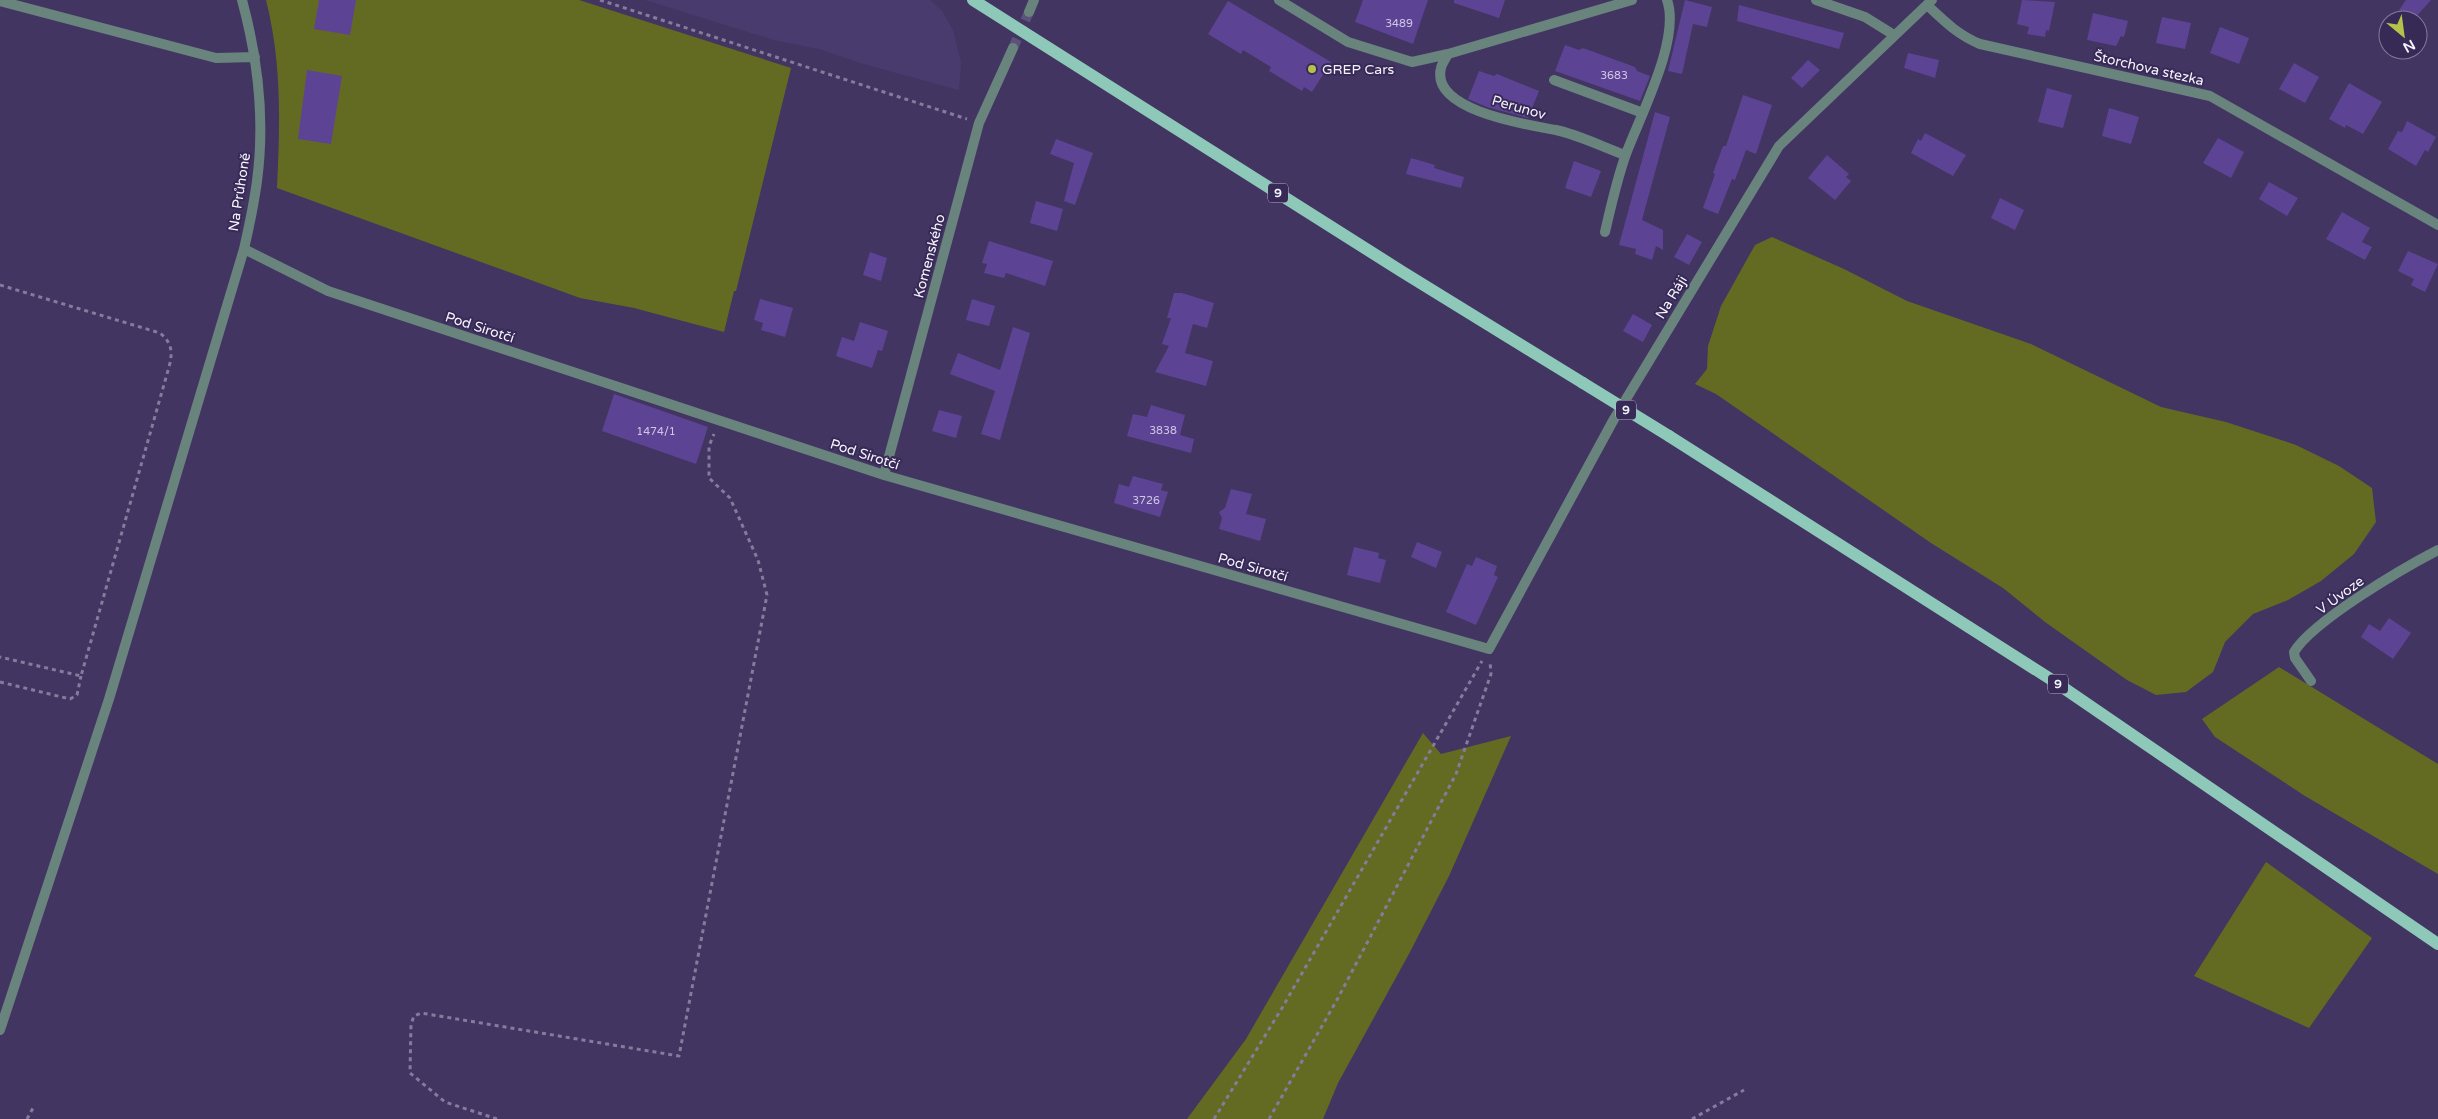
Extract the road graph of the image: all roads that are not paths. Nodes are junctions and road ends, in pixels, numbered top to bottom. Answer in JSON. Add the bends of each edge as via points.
{"nodes":[{"id":1,"x":242,"y":0,"type":"edge"},
{"id":2,"x":973,"y":0,"type":"edge"},
{"id":3,"x":1034,"y":0,"type":"edge"},
{"id":4,"x":1279,"y":0,"type":"edge"},
{"id":5,"x":1632,"y":0,"type":"edge"},
{"id":6,"x":1667,"y":0,"type":"edge"},
{"id":7,"x":1816,"y":0,"type":"edge"},
{"id":8,"x":0,"y":1,"type":"edge"},
{"id":9,"x":1929,"y":2,"type":"edge"},
{"id":10,"x":1029,"y":12,"type":"tunnel mouth"},
{"id":11,"x":1894,"y":35,"type":"junction"},
{"id":12,"x":1013,"y":48,"type":"tunnel mouth"},
{"id":13,"x":1448,"y":54,"type":"junction"},
{"id":14,"x":254,"y":57,"type":"junction"},
{"id":15,"x":1554,"y":80,"type":"dead end"},
{"id":16,"x":1643,"y":113,"type":"junction"},
{"id":17,"x":1626,"y":155,"type":"junction"},
{"id":18,"x":2438,"y":225,"type":"edge"},
{"id":19,"x":1605,"y":232,"type":"dead end"},
{"id":20,"x":244,"y":249,"type":"junction"},
{"id":21,"x":884,"y":475,"type":"junction"},
{"id":22,"x":2438,"y":550,"type":"edge"},
{"id":23,"x":1489,"y":649,"type":"joint"},
{"id":24,"x":2311,"y":682,"type":"dead end"},
{"id":25,"x":2438,"y":944,"type":"edge"},
{"id":26,"x":0,"y":1030,"type":"edge"}],
"edges":[{"from":1,"to":14,"type":"street","name":"Na Průhoně"},
{"from":2,"to":25,"type":"main road","number":"9","bridge":true,"via":[[2052,680]]},
{"from":3,"to":10,"type":"street"},
{"from":4,"to":13,"type":"street","via":[[1348,42],[1412,62]]},
{"from":5,"to":13,"type":"street"},
{"from":6,"to":16,"type":"street","via":[[1668,34],[1656,84]]},
{"from":7,"to":11,"type":"street","via":[[1864,17]]},
{"from":8,"to":14,"type":"street","via":[[216,58]]},
{"from":9,"to":11,"type":"street","name":"Na Ráji"},
{"from":9,"to":18,"type":"street","name":"Štorchova stezka","via":[[1953,30],[1980,44],[2210,96]]},
{"from":11,"to":23,"type":"street","name":"Na Ráji","via":[[1779,146],[1614,419]]},
{"from":12,"to":21,"type":"street","name":"Komenského","via":[[980,123]]},
{"from":13,"to":17,"type":"street","name":"Perunov","via":[[1441,68],[1442,82],[1459,103],[1523,126],[1556,130]]},
{"from":14,"to":20,"type":"street","name":"Na Průhoně","via":[[260,102],[260,145],[257,182]]},
{"from":15,"to":16,"type":"street"},
{"from":16,"to":17,"type":"street"},
{"from":17,"to":19,"type":"street"},
{"from":20,"to":21,"type":"street","name":"Pod Sirotčí","via":[[328,291]]},
{"from":20,"to":26,"type":"street","name":"Na Průhoně","via":[[109,699]]},
{"from":21,"to":23,"type":"street","name":"Pod Sirotčí"},
{"from":22,"to":24,"type":"street","name":"V Úvoze","via":[[2378,585],[2306,637],[2294,652]]}]}
